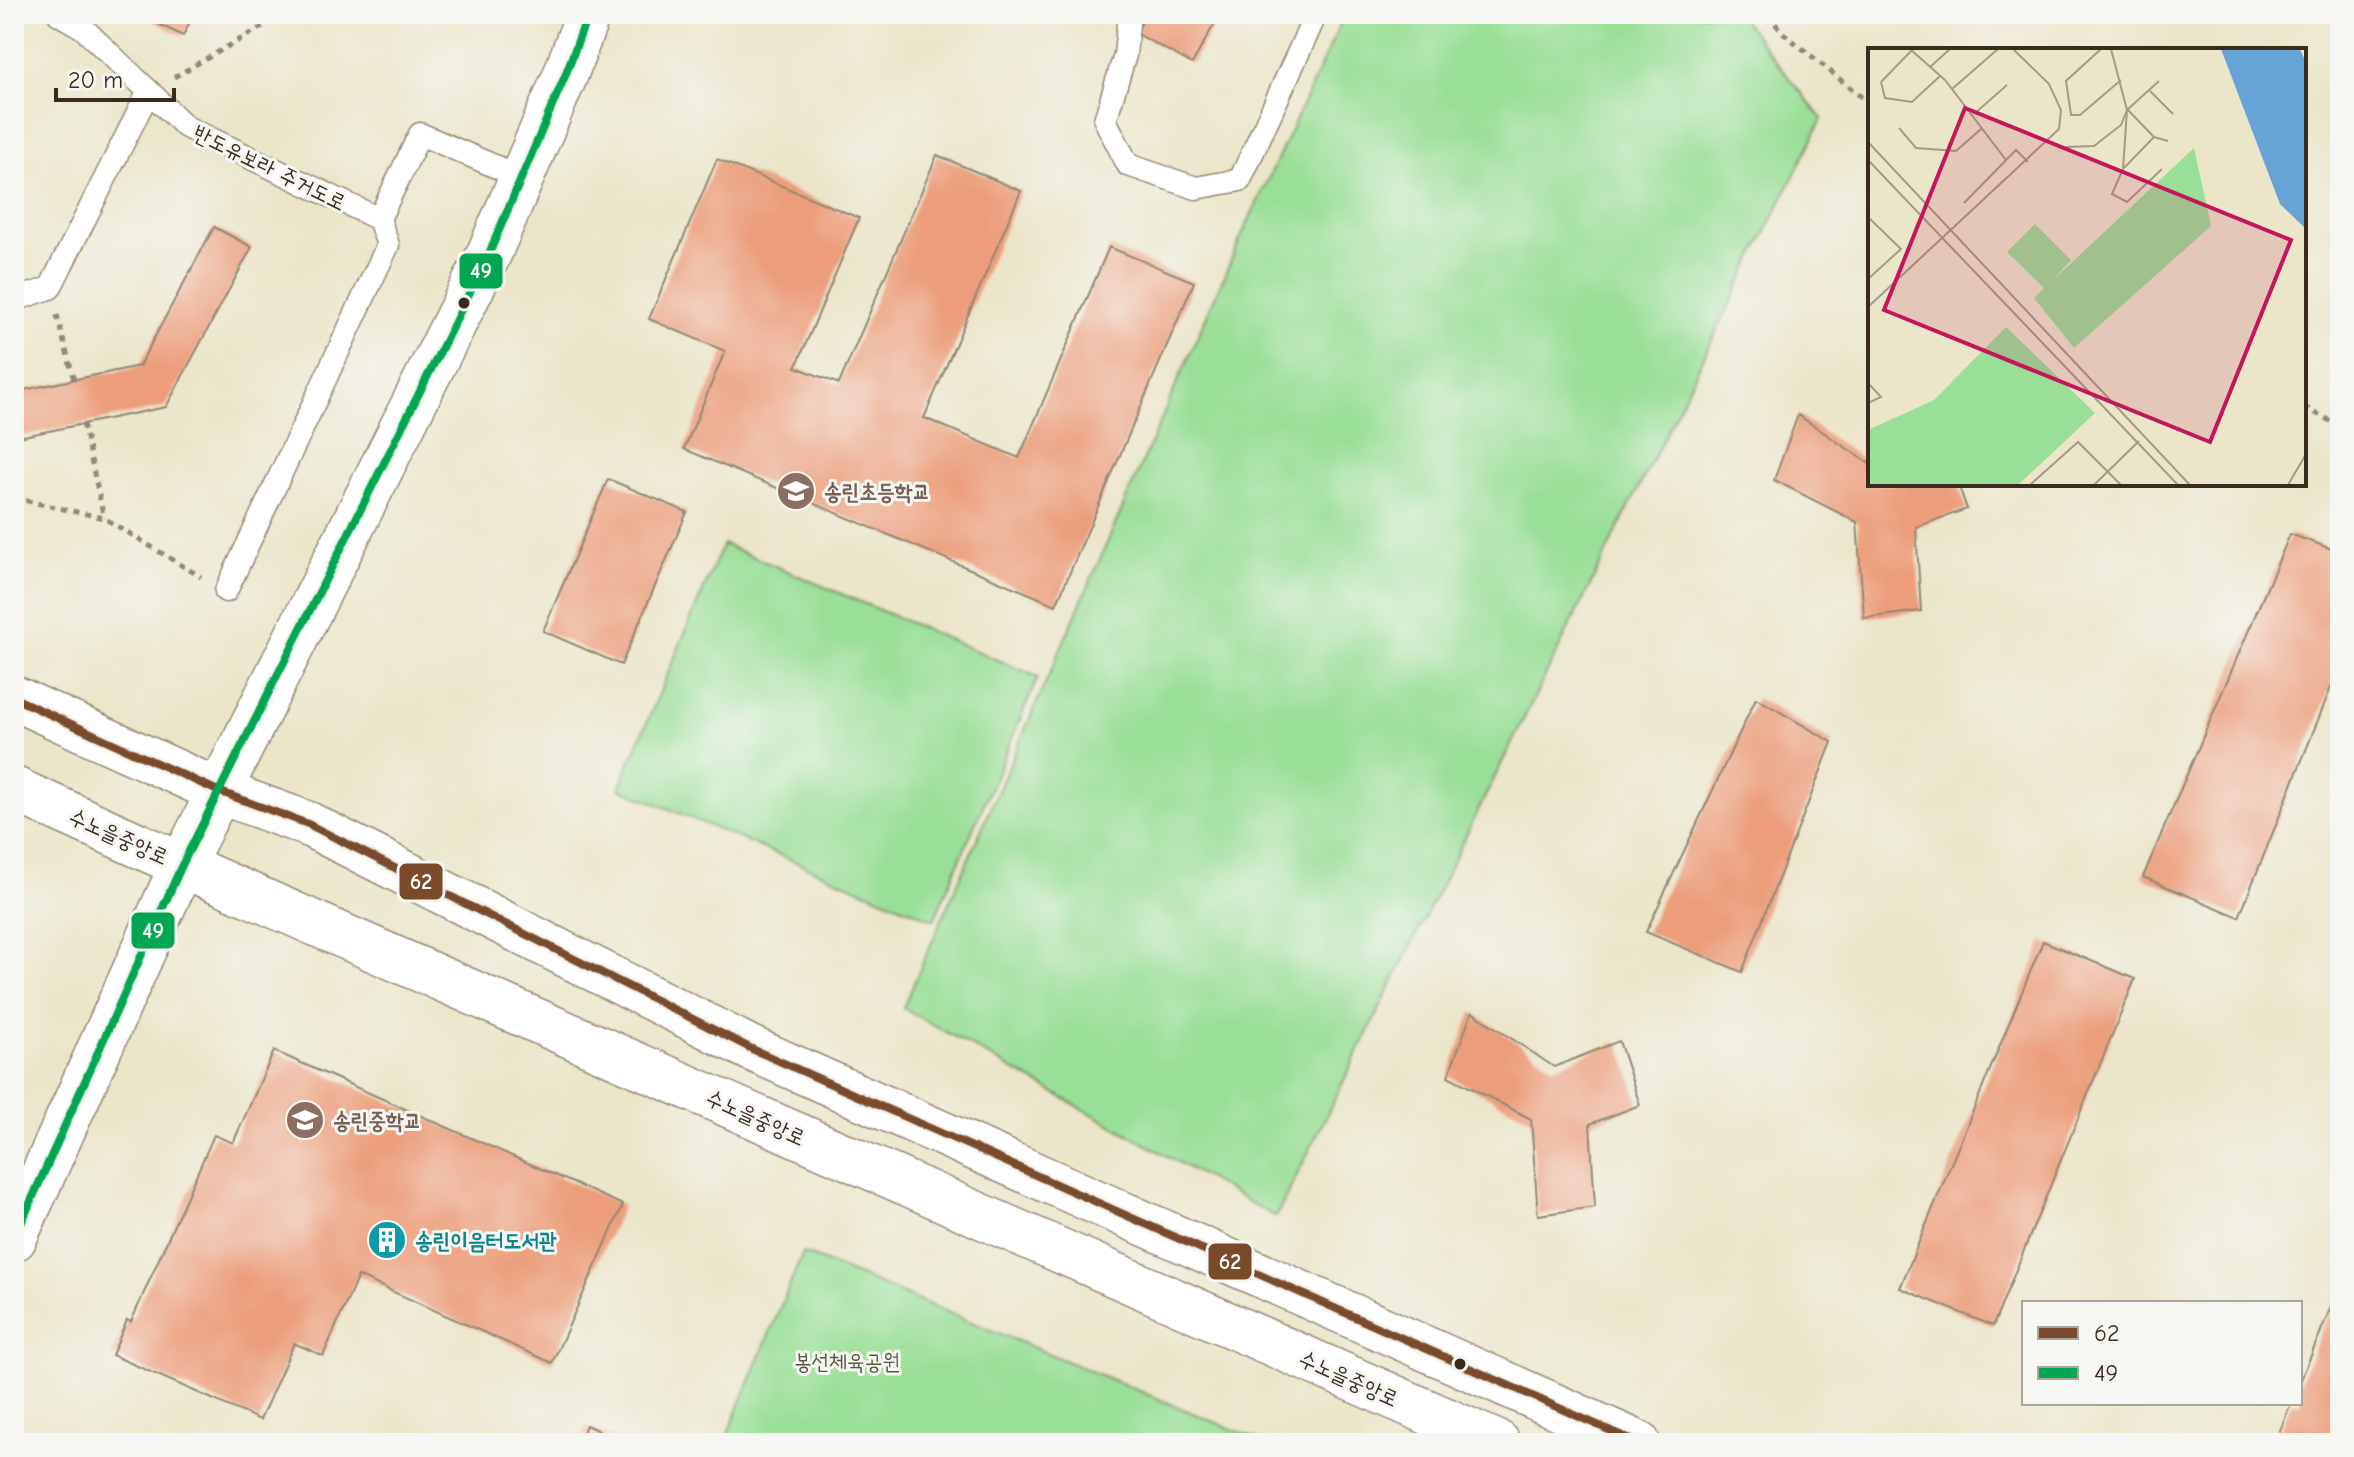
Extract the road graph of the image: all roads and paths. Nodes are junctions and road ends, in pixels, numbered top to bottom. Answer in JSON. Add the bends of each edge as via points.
{"nodes":[{"id":1,"x":285,"y":14,"type":"edge"},
{"id":2,"x":588,"y":14,"type":"edge"},
{"id":3,"x":1129,"y":14,"type":"edge"},
{"id":4,"x":1316,"y":14,"type":"edge"},
{"id":5,"x":1768,"y":14,"type":"edge"},
{"id":6,"x":64,"y":15,"type":"edge"},
{"id":7,"x":149,"y":91,"type":"junction"},
{"id":8,"x":1868,"y":102,"type":"edge"},
{"id":9,"x":522,"y":178,"type":"junction"},
{"id":10,"x":379,"y":219,"type":"junction"},
{"id":11,"x":50,"y":288,"type":"junction"},
{"id":12,"x":14,"y":300,"type":"edge"},
{"id":13,"x":74,"y":380,"type":"dead end"},
{"id":14,"x":2306,"y":408,"type":"edge"},
{"id":15,"x":83,"y":424,"type":"dead end"},
{"id":16,"x":2340,"y":426,"type":"edge"},
{"id":17,"x":14,"y":498,"type":"edge"},
{"id":18,"x":104,"y":518,"type":"junction"},
{"id":19,"x":226,"y":591,"type":"joint"},
{"id":20,"x":14,"y":698,"type":"edge"},
{"id":21,"x":14,"y":789,"type":"edge"},
{"id":22,"x":218,"y":791,"type":"junction"},
{"id":23,"x":182,"y":865,"type":"junction"},
{"id":24,"x":14,"y":1239,"type":"edge"},
{"id":25,"x":1498,"y":1443,"type":"edge"},
{"id":26,"x":1638,"y":1443,"type":"edge"}],
"edges":[{"from":1,"to":7,"type":"path"},
{"from":2,"to":9,"type":"main road"},
{"from":3,"to":4,"type":"lane","via":[[1125,55],[1105,120],[1128,165],[1196,188],[1240,180]]},
{"from":5,"to":8,"type":"path","via":[[1781,31]]},
{"from":6,"to":7,"type":"lane","name":"반도유보라 주거도로"},
{"from":7,"to":10,"type":"lane","name":"반도유보라 주거도로","via":[[186,127]]},
{"from":7,"to":11,"type":"lane"},
{"from":9,"to":10,"type":"lane","via":[[420,134]]},
{"from":9,"to":22,"type":"main road","via":[[488,256]]},
{"from":10,"to":19,"type":"lane","via":[[388,245]]},
{"from":11,"to":12,"type":"lane"},
{"from":11,"to":13,"type":"path"},
{"from":14,"to":16,"type":"path"},
{"from":15,"to":18,"type":"path"},
{"from":17,"to":18,"type":"path"},
{"from":18,"to":19,"type":"path"},
{"from":20,"to":22,"type":"main road"},
{"from":21,"to":23,"type":"main road","name":"수노을중앙로"},
{"from":22,"to":23,"type":"main road"},
{"from":22,"to":26,"type":"main road","via":[[308,824],[752,1049]]},
{"from":23,"to":24,"type":"main road"},
{"from":23,"to":25,"type":"main road","name":"수노을중앙로"}]}
